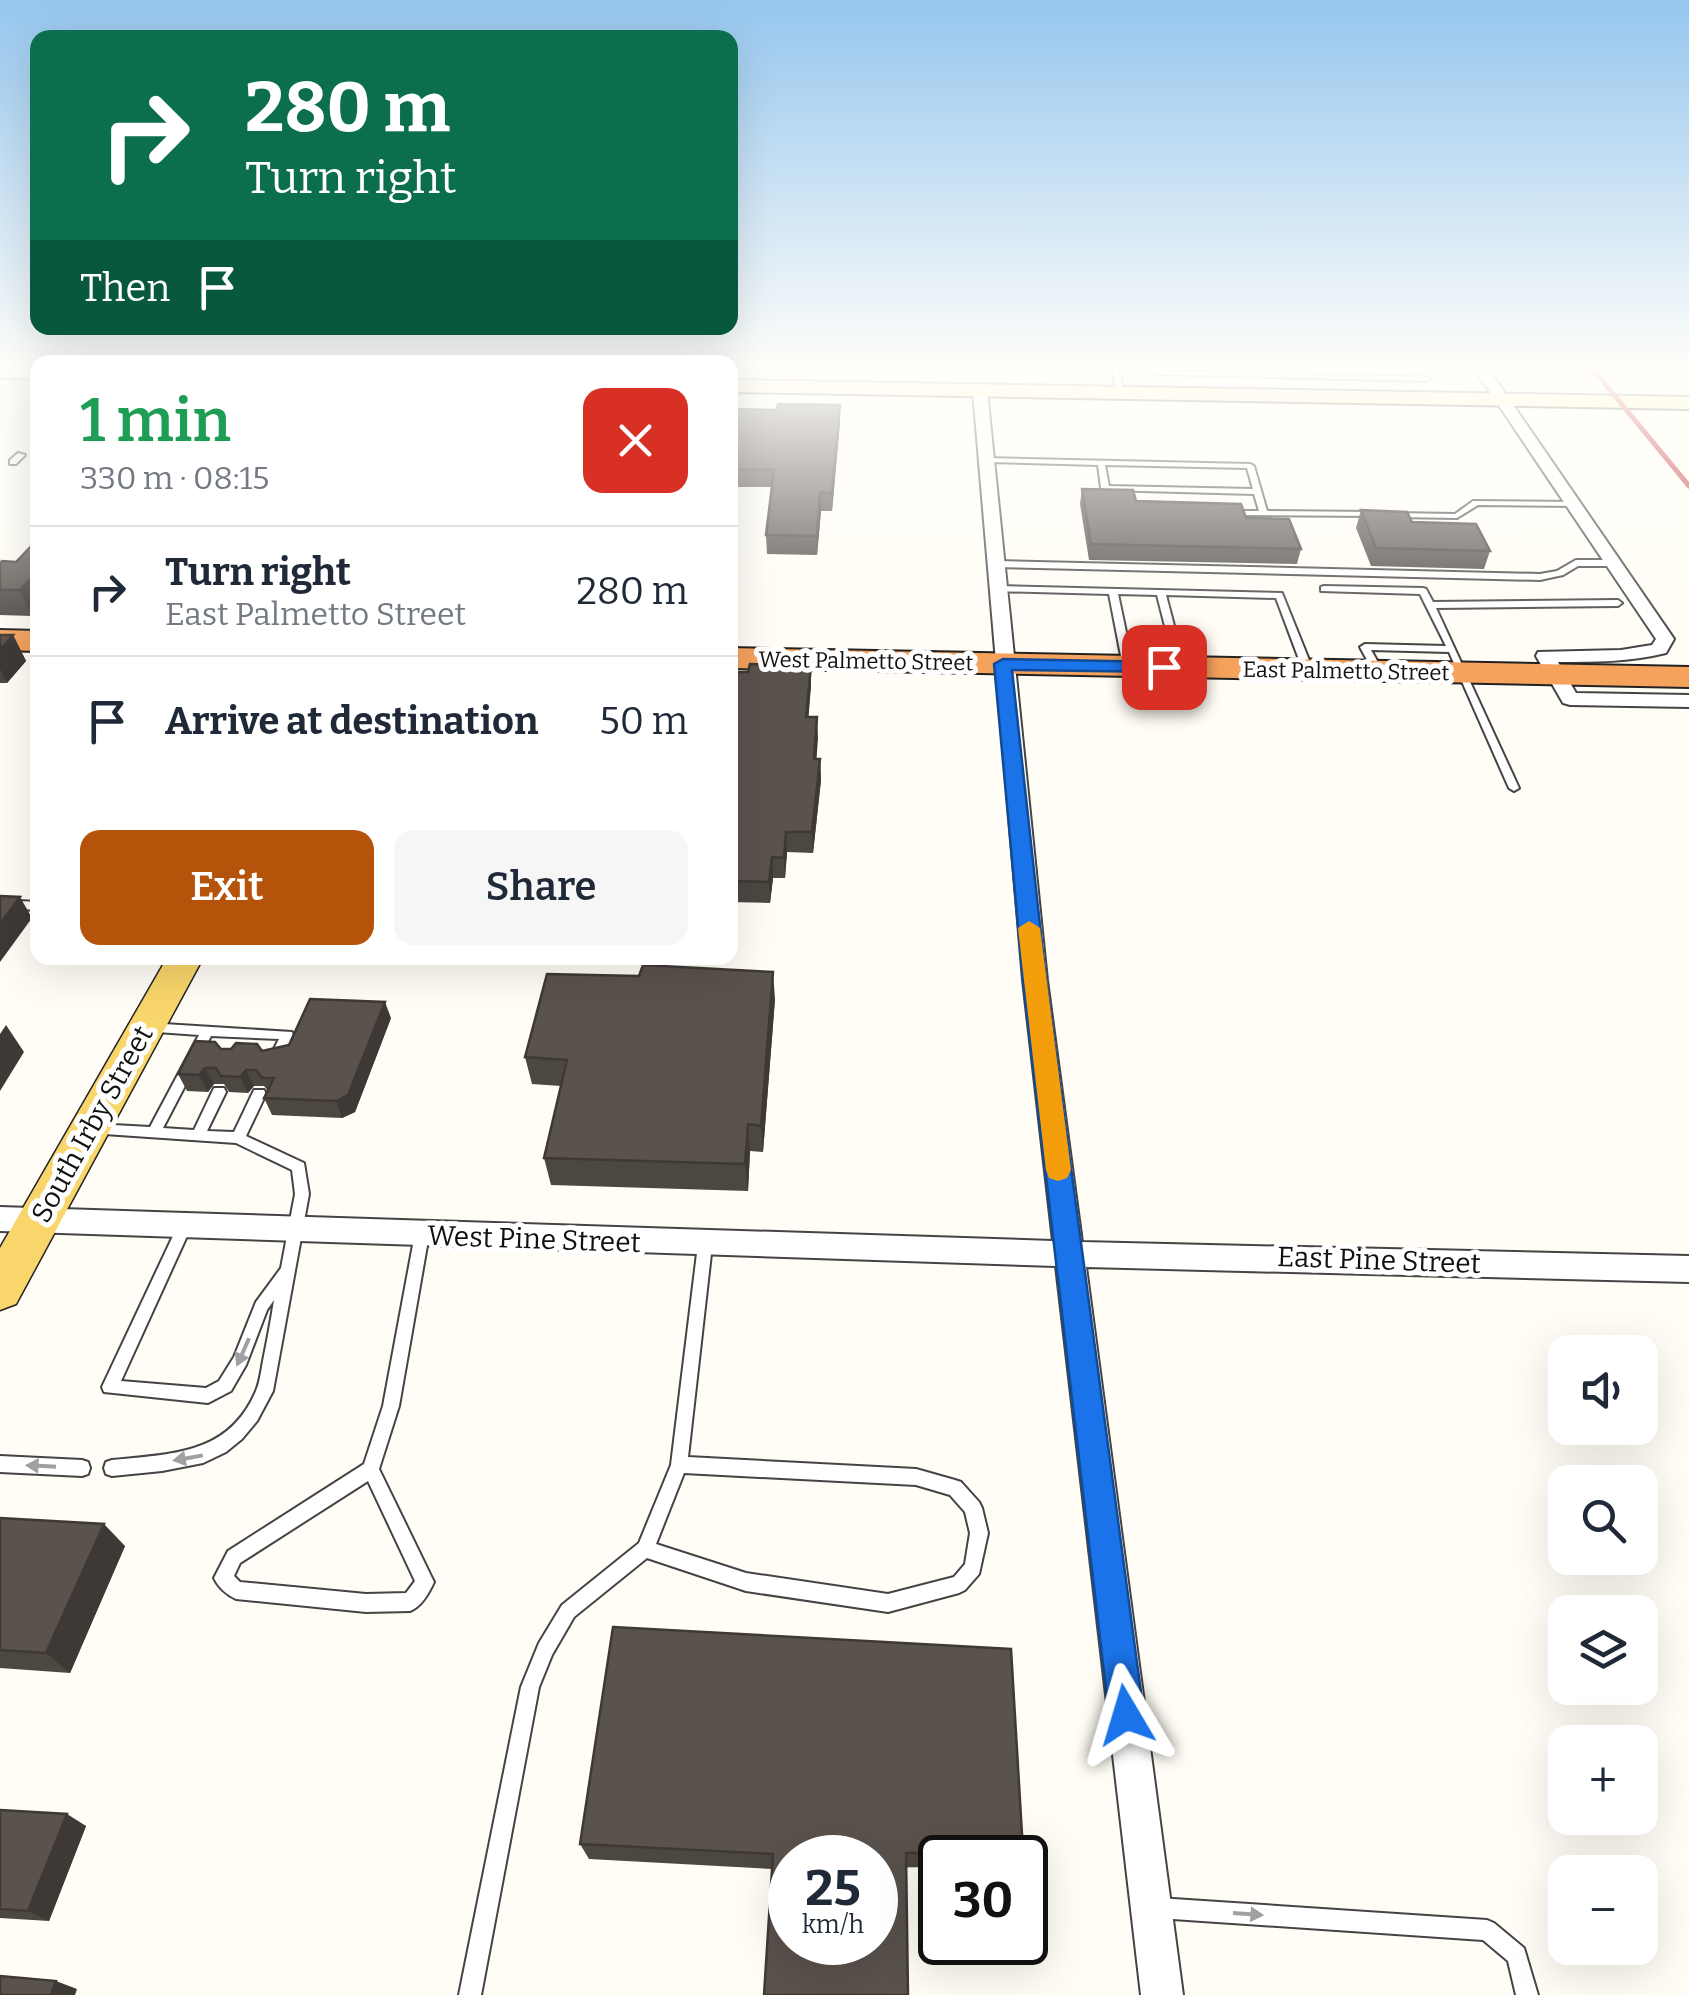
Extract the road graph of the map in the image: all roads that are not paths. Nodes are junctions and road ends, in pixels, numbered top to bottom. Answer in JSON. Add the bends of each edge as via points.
{"nodes":[{"id":1,"x":986,"y":460,"type":"edge"},
{"id":2,"x":992,"y":460,"type":"edge"},
{"id":3,"x":1545,"y":460,"type":"edge"},
{"id":4,"x":1101,"y":462,"type":"junction"},
{"id":5,"x":1258,"y":492,"type":"junction"},
{"id":6,"x":1575,"y":504,"type":"junction"},
{"id":7,"x":1228,"y":512,"type":"edge"},
{"id":8,"x":1264,"y":513,"type":"junction"},
{"id":9,"x":994,"y":564,"type":"junction"},
{"id":10,"x":1616,"y":564,"type":"junction"},
{"id":11,"x":1319,"y":565,"type":"dead end"},
{"id":12,"x":1342,"y":566,"type":"dead end"},
{"id":13,"x":1298,"y":571,"type":"junction"},
{"id":14,"x":1356,"y":572,"type":"junction"},
{"id":15,"x":996,"y":589,"type":"junction"},
{"id":16,"x":1324,"y":589,"type":"dead end"},
{"id":17,"x":1114,"y":591,"type":"junction"},
{"id":18,"x":1161,"y":592,"type":"junction"},
{"id":19,"x":1618,"y":604,"type":"dead end"},
{"id":20,"x":1430,"y":606,"type":"junction"},
{"id":21,"x":0,"y":640,"type":"edge"},
{"id":22,"x":30,"y":641,"type":"edge"},
{"id":23,"x":1126,"y":653,"type":"junction"},
{"id":24,"x":738,"y":658,"type":"edge"},
{"id":25,"x":1457,"y":661,"type":"junction"},
{"id":26,"x":1003,"y":664,"type":"junction"},
{"id":27,"x":1308,"y":670,"type":"junction"},
{"id":28,"x":1555,"y":674,"type":"junction"},
{"id":29,"x":1689,"y":677,"type":"edge"},
{"id":30,"x":1689,"y":702,"type":"edge"},
{"id":31,"x":1514,"y":788,"type":"dead end"},
{"id":32,"x":0,"y":904,"type":"edge"},
{"id":33,"x":30,"y":906,"type":"edge"},
{"id":34,"x":181,"y":965,"type":"edge"},
{"id":35,"x":146,"y":1028,"type":"junction"},
{"id":36,"x":207,"y":1032,"type":"junction"},
{"id":37,"x":275,"y":1061,"type":"edge"},
{"id":38,"x":219,"y":1092,"type":"edge"},
{"id":39,"x":259,"y":1094,"type":"edge"},
{"id":40,"x":90,"y":1128,"type":"junction"},
{"id":41,"x":155,"y":1131,"type":"junction"},
{"id":42,"x":199,"y":1134,"type":"junction"},
{"id":43,"x":238,"y":1138,"type":"junction"},
{"id":44,"x":19,"y":1219,"type":"edge"},
{"id":45,"x":185,"y":1226,"type":"junction"},
{"id":46,"x":296,"y":1230,"type":"junction"},
{"id":47,"x":422,"y":1234,"type":"junction"},
{"id":48,"x":705,"y":1245,"type":"junction"},
{"id":49,"x":1068,"y":1252,"type":"junction"},
{"id":50,"x":289,"y":1267,"type":"junction"},
{"id":51,"x":1689,"y":1268,"type":"edge"},
{"id":52,"x":0,"y":1290,"type":"edge"},
{"id":53,"x":0,"y":1464,"type":"edge"},
{"id":54,"x":679,"y":1466,"type":"junction"},
{"id":55,"x":82,"y":1468,"type":"dead end"},
{"id":56,"x":112,"y":1468,"type":"dead end"},
{"id":57,"x":372,"y":1470,"type":"junction"},
{"id":58,"x":646,"y":1549,"type":"junction"},
{"id":59,"x":1151,"y":1908,"type":"junction"},
{"id":60,"x":470,"y":1995,"type":"edge"},
{"id":61,"x":1162,"y":1995,"type":"edge"},
{"id":62,"x":1527,"y":1995,"type":"edge"}],
"edges":[{"from":1,"to":9,"type":"street"},
{"from":2,"to":4,"type":"lane"},
{"from":3,"to":6,"type":"street"},
{"from":4,"to":5,"type":"lane","via":[[1250,466]]},
{"from":4,"to":5,"type":"lane","via":[[1105,488]]},
{"from":5,"to":8,"type":"lane"},
{"from":6,"to":8,"type":"lane","via":[[1476,502],[1457,516]]},
{"from":6,"to":10,"type":"street"},
{"from":7,"to":8,"type":"lane"},
{"from":9,"to":13,"type":"lane"},
{"from":9,"to":15,"type":"street"},
{"from":10,"to":14,"type":"lane","via":[[1576,563],[1540,576]]},
{"from":10,"to":28,"type":"street","via":[[1658,624],[1664,644],[1640,655],[1545,656]]},
{"from":11,"to":13,"type":"lane"},
{"from":12,"to":14,"type":"lane"},
{"from":13,"to":14,"type":"lane"},
{"from":15,"to":17,"type":"lane"},
{"from":15,"to":26,"type":"street"},
{"from":16,"to":20,"type":"lane","via":[[1423,591]]},
{"from":17,"to":18,"type":"lane"},
{"from":17,"to":23,"type":"lane"},
{"from":18,"to":23,"type":"lane","via":[[1173,640]]},
{"from":18,"to":27,"type":"lane","via":[[1280,594]]},
{"from":19,"to":20,"type":"lane"},
{"from":20,"to":25,"type":"lane"},
{"from":21,"to":22,"type":"highway"},
{"from":23,"to":26,"type":"highway","name":"East Palmetto Street"},
{"from":23,"to":27,"type":"highway","name":"East Palmetto Street"},
{"from":24,"to":26,"type":"highway","name":"West Palmetto Street"},
{"from":25,"to":27,"type":"highway","name":"East Palmetto Street","via":[[1378,671]]},
{"from":25,"to":28,"type":"highway","name":"East Palmetto Street"},
{"from":25,"to":31,"type":"lane"},
{"from":26,"to":49,"type":"street"},
{"from":28,"to":29,"type":"highway","name":"East Palmetto Street"},
{"from":28,"to":30,"type":"street","via":[[1570,699]]},
{"from":32,"to":33,"type":"lane"},
{"from":34,"to":35,"type":"main road","name":"South Irby Street"},
{"from":35,"to":36,"type":"lane"},
{"from":35,"to":40,"type":"main road","name":"South Irby Street"},
{"from":36,"to":37,"type":"lane","via":[[243,1040],[287,1035]]},
{"from":36,"to":41,"type":"lane"},
{"from":38,"to":42,"type":"lane"},
{"from":39,"to":43,"type":"lane"},
{"from":40,"to":41,"type":"lane"},
{"from":40,"to":44,"type":"main road","name":"South Irby Street"},
{"from":41,"to":42,"type":"lane"},
{"from":42,"to":43,"type":"lane"},
{"from":43,"to":46,"type":"lane","via":[[299,1167]]},
{"from":44,"to":45,"type":"street","name":"West Pine Street"},
{"from":44,"to":52,"type":"main road","name":"South Irby Street"},
{"from":45,"to":46,"type":"street","name":"West Pine Street"},
{"from":50,"to":45,"type":"lane","one_way":true,"via":[[225,1386],[208,1396],[110,1387]]},
{"from":46,"to":47,"type":"street","name":"West Pine Street"},
{"from":46,"to":50,"type":"lane"},
{"from":47,"to":48,"type":"street","name":"West Pine Street"},
{"from":47,"to":57,"type":"lane","via":[[391,1406]]},
{"from":48,"to":49,"type":"street","name":"West Pine Street"},
{"from":48,"to":54,"type":"lane"},
{"from":49,"to":51,"type":"street","name":"East Pine Street"},
{"from":49,"to":59,"type":"street"},
{"from":50,"to":56,"type":"lane","one_way":true,"via":[[264,1391],[251,1419],[202,1458]]},
{"from":55,"to":53,"type":"lane","one_way":true},
{"from":54,"to":58,"type":"lane"},
{"from":54,"to":58,"type":"lane","via":[[916,1477],[956,1488],[973,1508],[979,1533],[974,1568],[959,1584],[888,1603],[746,1582]]},
{"from":57,"to":57,"type":"lane","via":[[425,1582],[410,1602],[366,1604],[236,1590],[222,1578],[234,1556]]},
{"from":58,"to":60,"type":"lane","via":[[568,1611],[544,1648],[530,1688]]},
{"from":59,"to":61,"type":"street"},
{"from":59,"to":62,"type":"lane","one_way":true,"via":[[1487,1930],[1517,1955]]}]}
